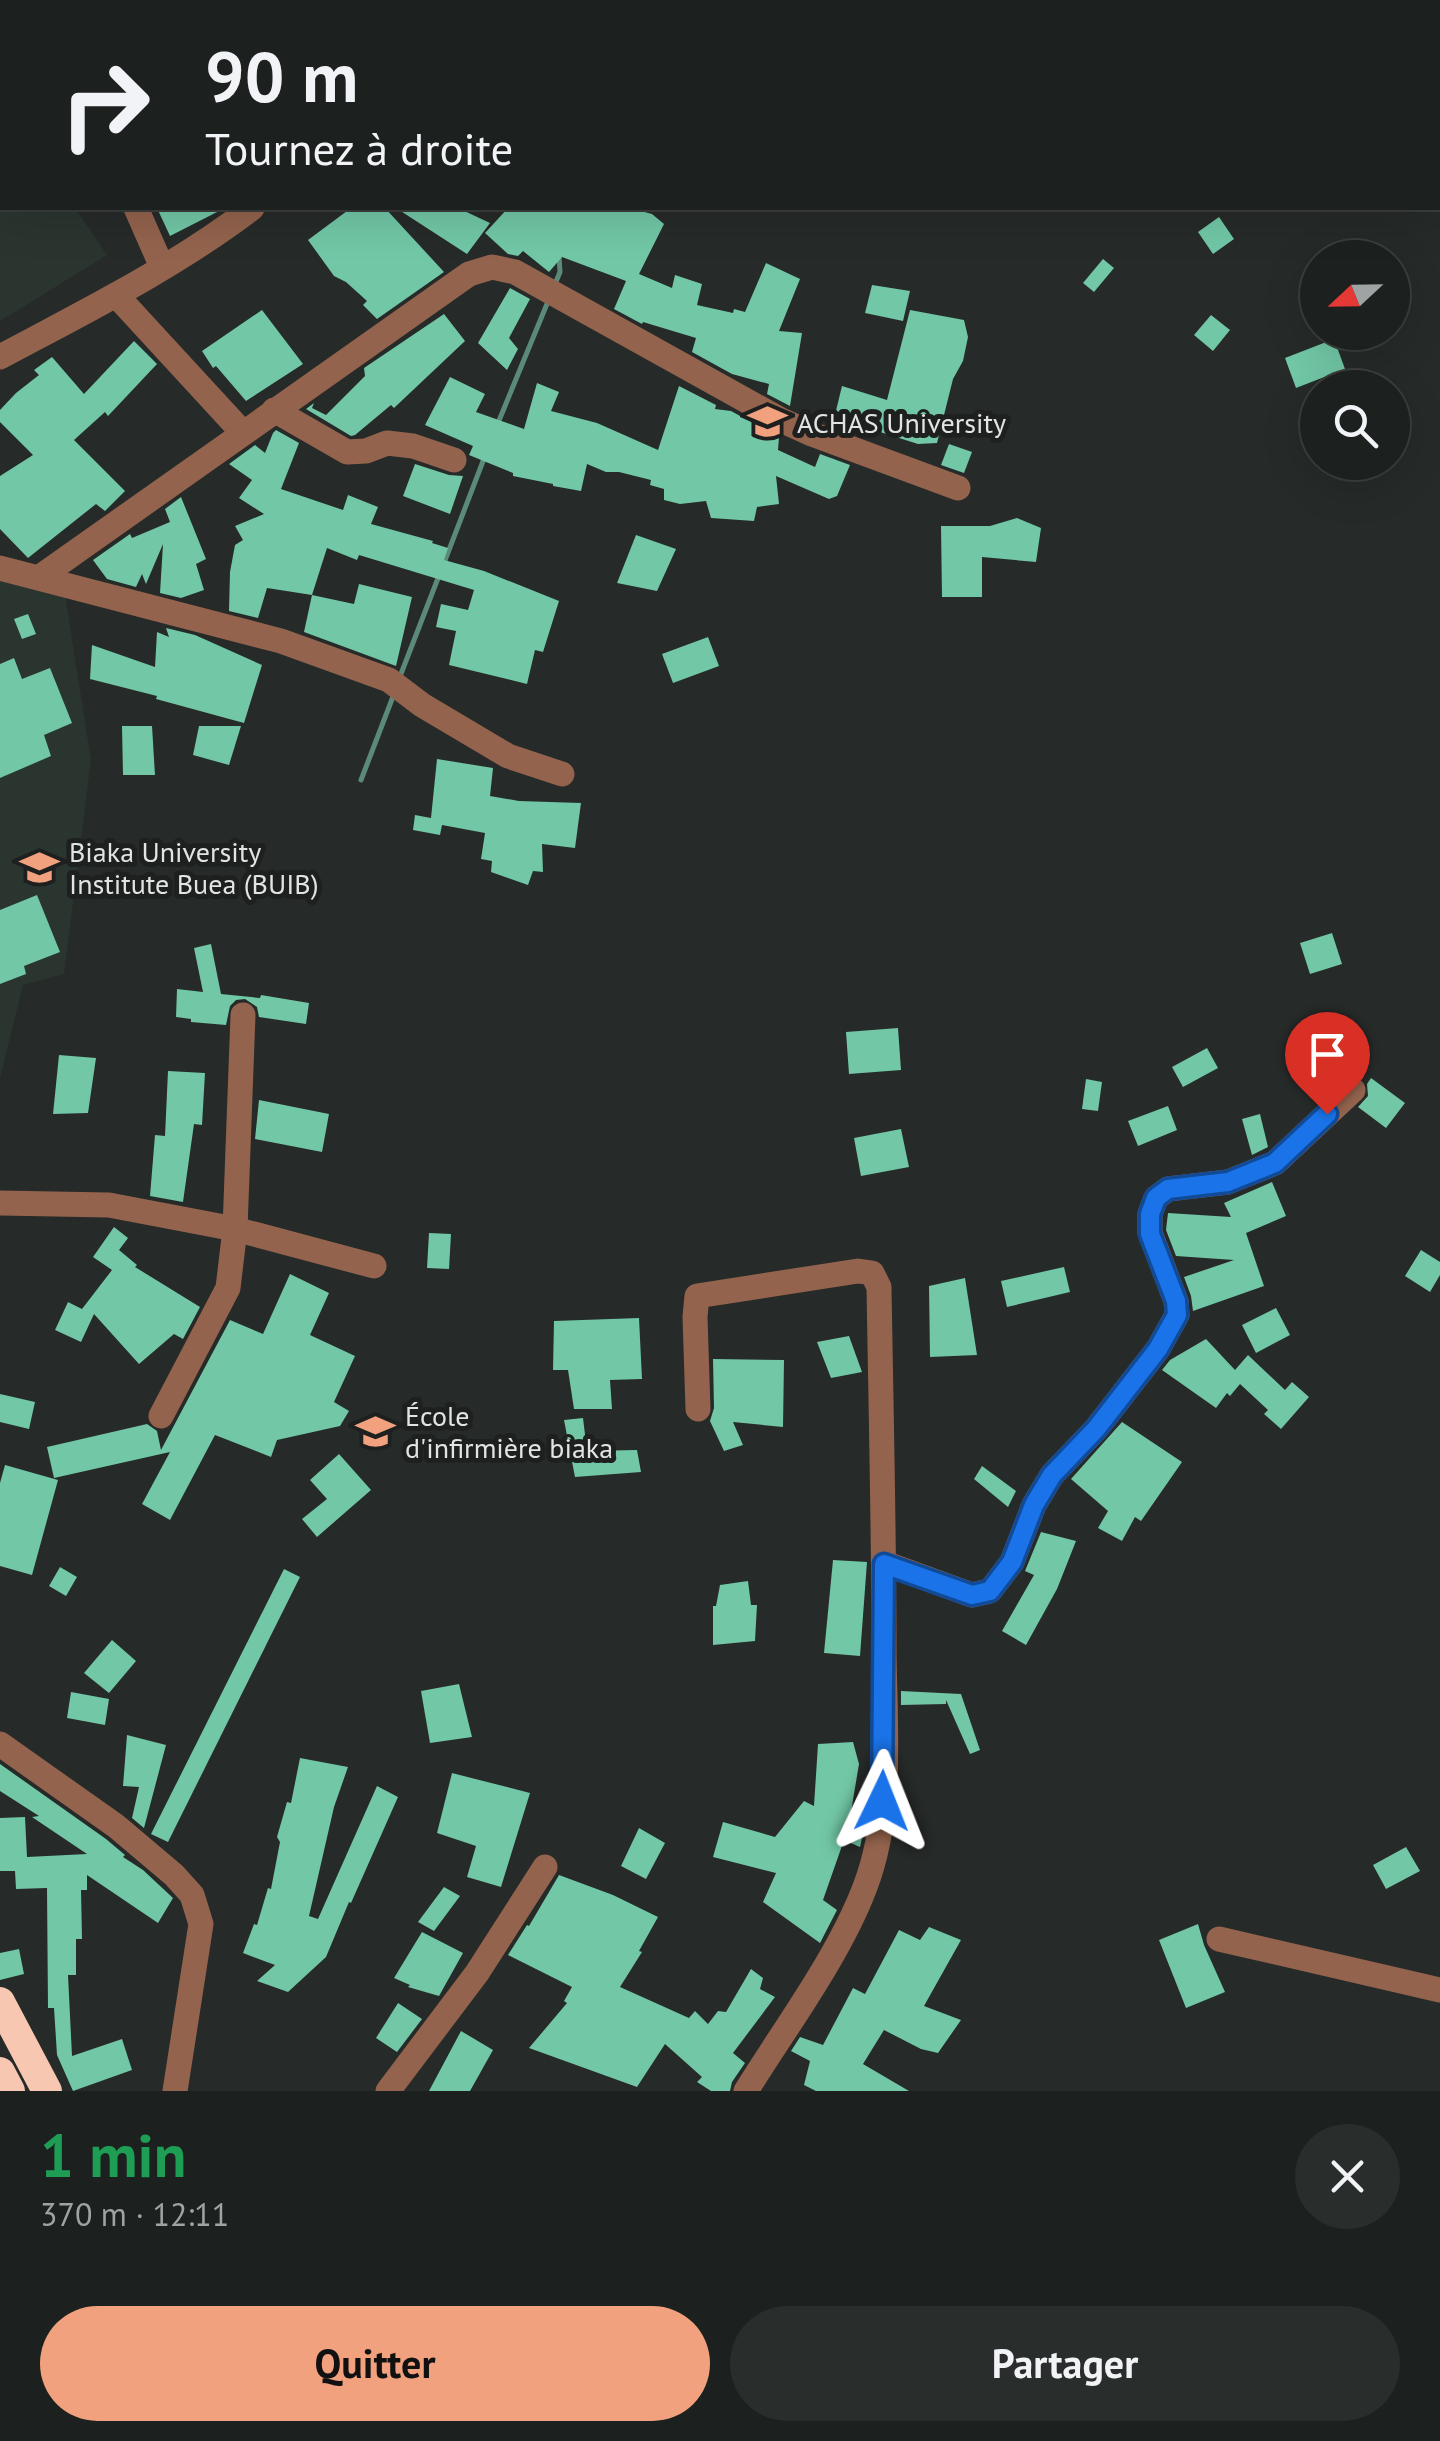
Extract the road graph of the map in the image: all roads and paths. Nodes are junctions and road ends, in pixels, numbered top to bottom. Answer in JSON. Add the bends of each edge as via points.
{"nodes":[{"id":1,"x":137,"y":210,"type":"edge"},
{"id":2,"x":249,"y":210,"type":"edge"},
{"id":3,"x":162,"y":267,"type":"junction"},
{"id":4,"x":116,"y":295,"type":"junction"},
{"id":5,"x":0,"y":357,"type":"edge"},
{"id":6,"x":274,"y":410,"type":"junction"},
{"id":7,"x":242,"y":432,"type":"junction"},
{"id":8,"x":454,"y":460,"type":"dead end"},
{"id":9,"x":958,"y":488,"type":"dead end"},
{"id":10,"x":0,"y":568,"type":"edge"},
{"id":11,"x":40,"y":577,"type":"junction"},
{"id":12,"x":562,"y":774,"type":"dead end"},
{"id":13,"x":243,"y":1015,"type":"dead end"},
{"id":14,"x":1353,"y":1090,"type":"dead end"},
{"id":15,"x":0,"y":1203,"type":"edge"},
{"id":16,"x":235,"y":1229,"type":"junction"},
{"id":17,"x":374,"y":1266,"type":"dead end"},
{"id":18,"x":698,"y":1408,"type":"dead end"},
{"id":19,"x":161,"y":1416,"type":"dead end"},
{"id":20,"x":884,"y":1564,"type":"junction"},
{"id":21,"x":0,"y":1744,"type":"edge"},
{"id":22,"x":545,"y":1867,"type":"dead end"},
{"id":23,"x":1219,"y":1939,"type":"dead end"},
{"id":24,"x":1440,"y":1990,"type":"edge"},
{"id":25,"x":0,"y":2002,"type":"edge"},
{"id":26,"x":0,"y":2072,"type":"edge"},
{"id":27,"x":10,"y":2091,"type":"edge"},
{"id":28,"x":47,"y":2091,"type":"edge"},
{"id":29,"x":175,"y":2091,"type":"edge"},
{"id":30,"x":388,"y":2091,"type":"edge"},
{"id":31,"x":746,"y":2091,"type":"edge"}],
"edges":[{"from":1,"to":3,"type":"street"},
{"from":2,"to":3,"type":"street"},
{"from":3,"to":4,"type":"street"},
{"from":4,"to":5,"type":"street"},
{"from":4,"to":7,"type":"street"},
{"from":6,"to":7,"type":"street"},
{"from":6,"to":8,"type":"street","via":[[347,452],[387,443]]},
{"from":6,"to":9,"type":"street","via":[[469,274],[492,267],[515,272],[797,427]]},
{"from":7,"to":11,"type":"street"},
{"from":10,"to":11,"type":"street"},
{"from":11,"to":12,"type":"street","via":[[281,641],[389,680],[508,756]]},
{"from":13,"to":16,"type":"street"},
{"from":14,"to":20,"type":"street","via":[[1275,1163],[1228,1182],[1168,1189],[1156,1198],[1150,1234],[1177,1315],[1096,1429],[1052,1475],[1012,1562],[990,1591],[972,1595]]},
{"from":15,"to":16,"type":"street","via":[[109,1205]]},
{"from":16,"to":17,"type":"street"},
{"from":16,"to":19,"type":"street","via":[[228,1288]]},
{"from":18,"to":20,"type":"street","via":[[697,1296],[872,1274],[879,1286]]},
{"from":20,"to":31,"type":"street","via":[[882,1828],[839,1942]]},
{"from":21,"to":29,"type":"street","via":[[116,1826],[192,1895],[201,1924]]},
{"from":22,"to":30,"type":"street"},
{"from":23,"to":24,"type":"street"},
{"from":25,"to":28,"type":"highway"},
{"from":26,"to":27,"type":"highway"}]}
